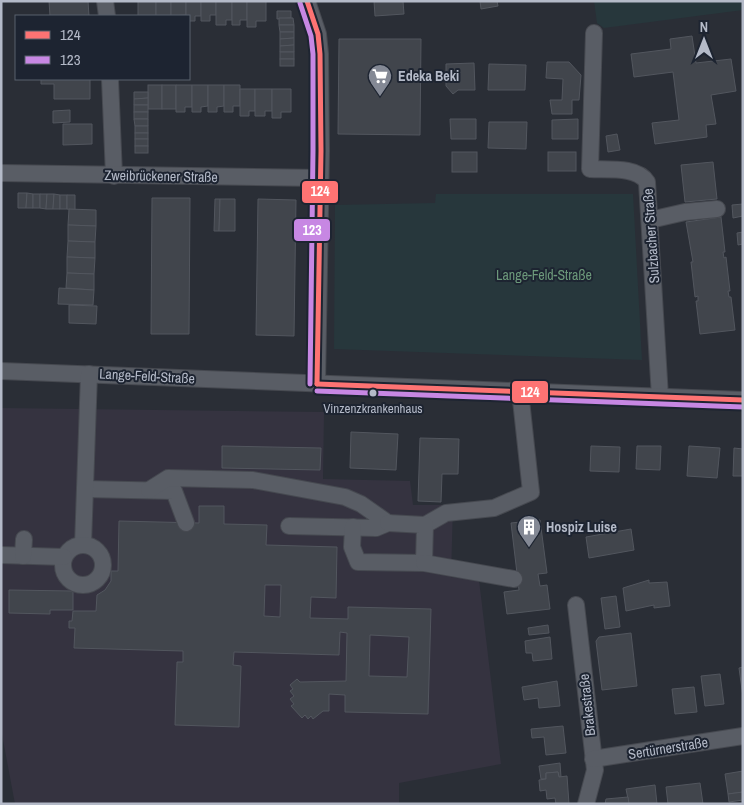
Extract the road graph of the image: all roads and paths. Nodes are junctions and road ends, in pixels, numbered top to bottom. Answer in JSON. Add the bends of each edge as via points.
{"nodes":[{"id":1,"x":105,"y":1,"type":"edge"},
{"id":2,"x":307,"y":1,"type":"edge"},
{"id":3,"x":107,"y":15,"type":"edge"},
{"id":4,"x":594,"y":34,"type":"dead end"},
{"id":5,"x":110,"y":80,"type":"edge"},
{"id":6,"x":1,"y":172,"type":"edge"},
{"id":7,"x":114,"y":176,"type":"junction"},
{"id":8,"x":320,"y":178,"type":"junction"},
{"id":9,"x":717,"y":209,"type":"dead end"},
{"id":10,"x":650,"y":220,"type":"junction"},
{"id":11,"x":1,"y":371,"type":"edge"},
{"id":12,"x":89,"y":374,"type":"junction"},
{"id":13,"x":317,"y":384,"type":"junction"},
{"id":14,"x":520,"y":391,"type":"junction"},
{"id":15,"x":660,"y":397,"type":"junction"},
{"id":16,"x":743,"y":400,"type":"edge"},
{"id":17,"x":85,"y":489,"type":"junction"},
{"id":18,"x":149,"y":490,"type":"junction"},
{"id":19,"x":186,"y":523,"type":"dead end"},
{"id":20,"x":388,"y":523,"type":"junction"},
{"id":21,"x":289,"y":526,"type":"dead end"},
{"id":22,"x":424,"y":526,"type":"junction"},
{"id":23,"x":353,"y":528,"type":"junction"},
{"id":24,"x":24,"y":539,"type":"dead end"},
{"id":25,"x":83,"y":545,"type":"junction"},
{"id":26,"x":1,"y":555,"type":"edge"},
{"id":27,"x":23,"y":556,"type":"junction"},
{"id":28,"x":64,"y":557,"type":"junction"},
{"id":29,"x":424,"y":563,"type":"junction"},
{"id":30,"x":514,"y":579,"type":"dead end"},
{"id":31,"x":576,"y":605,"type":"dead end"},
{"id":32,"x":743,"y":736,"type":"edge"},
{"id":33,"x":593,"y":759,"type":"junction"},
{"id":34,"x":586,"y":804,"type":"edge"}],
"edges":[{"from":1,"to":3,"type":"street"},
{"from":2,"to":8,"type":"street","via":[[318,34],[320,54]]},
{"from":4,"to":10,"type":"street","name":"Sulzbacher Straße","via":[[590,169],[642,175],[646,182]]},
{"from":5,"to":7,"type":"street"},
{"from":6,"to":7,"type":"street","name":"Zweibrückener Straße"},
{"from":7,"to":8,"type":"street","name":"Zweibrückener Straße"},
{"from":8,"to":13,"type":"street"},
{"from":9,"to":10,"type":"street"},
{"from":10,"to":15,"type":"street","name":"Sulzbacher Straße"},
{"from":11,"to":12,"type":"street","name":"Lange-Feld-Straße"},
{"from":12,"to":13,"type":"street","name":"Lange-Feld-Straße"},
{"from":12,"to":17,"type":"street"},
{"from":13,"to":14,"type":"street","name":"Lange-Feld-Straße"},
{"from":14,"to":15,"type":"street","name":"Lange-Feld-Straße"},
{"from":14,"to":22,"type":"street","via":[[531,492],[494,508],[446,513]]},
{"from":15,"to":16,"type":"street","name":"Lange-Feld-Straße"},
{"from":17,"to":18,"type":"street"},
{"from":17,"to":25,"type":"street"},
{"from":18,"to":19,"type":"street","via":[[174,491]]},
{"from":18,"to":20,"type":"street","via":[[168,478],[253,480],[344,497],[362,504]]},
{"from":20,"to":22,"type":"street"},
{"from":20,"to":23,"type":"street","via":[[376,528]]},
{"from":21,"to":23,"type":"street"},
{"from":22,"to":29,"type":"street"},
{"from":23,"to":29,"type":"street","via":[[352,547],[358,562]]},
{"from":24,"to":27,"type":"street"},
{"from":25,"to":28,"type":"street","via":[[72,548]]},
{"from":25,"to":28,"type":"street","via":[[90,546],[100,555],[102,568],[96,579],[84,585],[71,581],[64,571]]},
{"from":26,"to":27,"type":"street"},
{"from":27,"to":28,"type":"street"},
{"from":29,"to":30,"type":"street"},
{"from":31,"to":33,"type":"street","name":"Brakestraße"},
{"from":32,"to":33,"type":"street","name":"Sertürnerstraße"},
{"from":33,"to":34,"type":"street","name":"Brakestraße","via":[[595,770]]}]}
